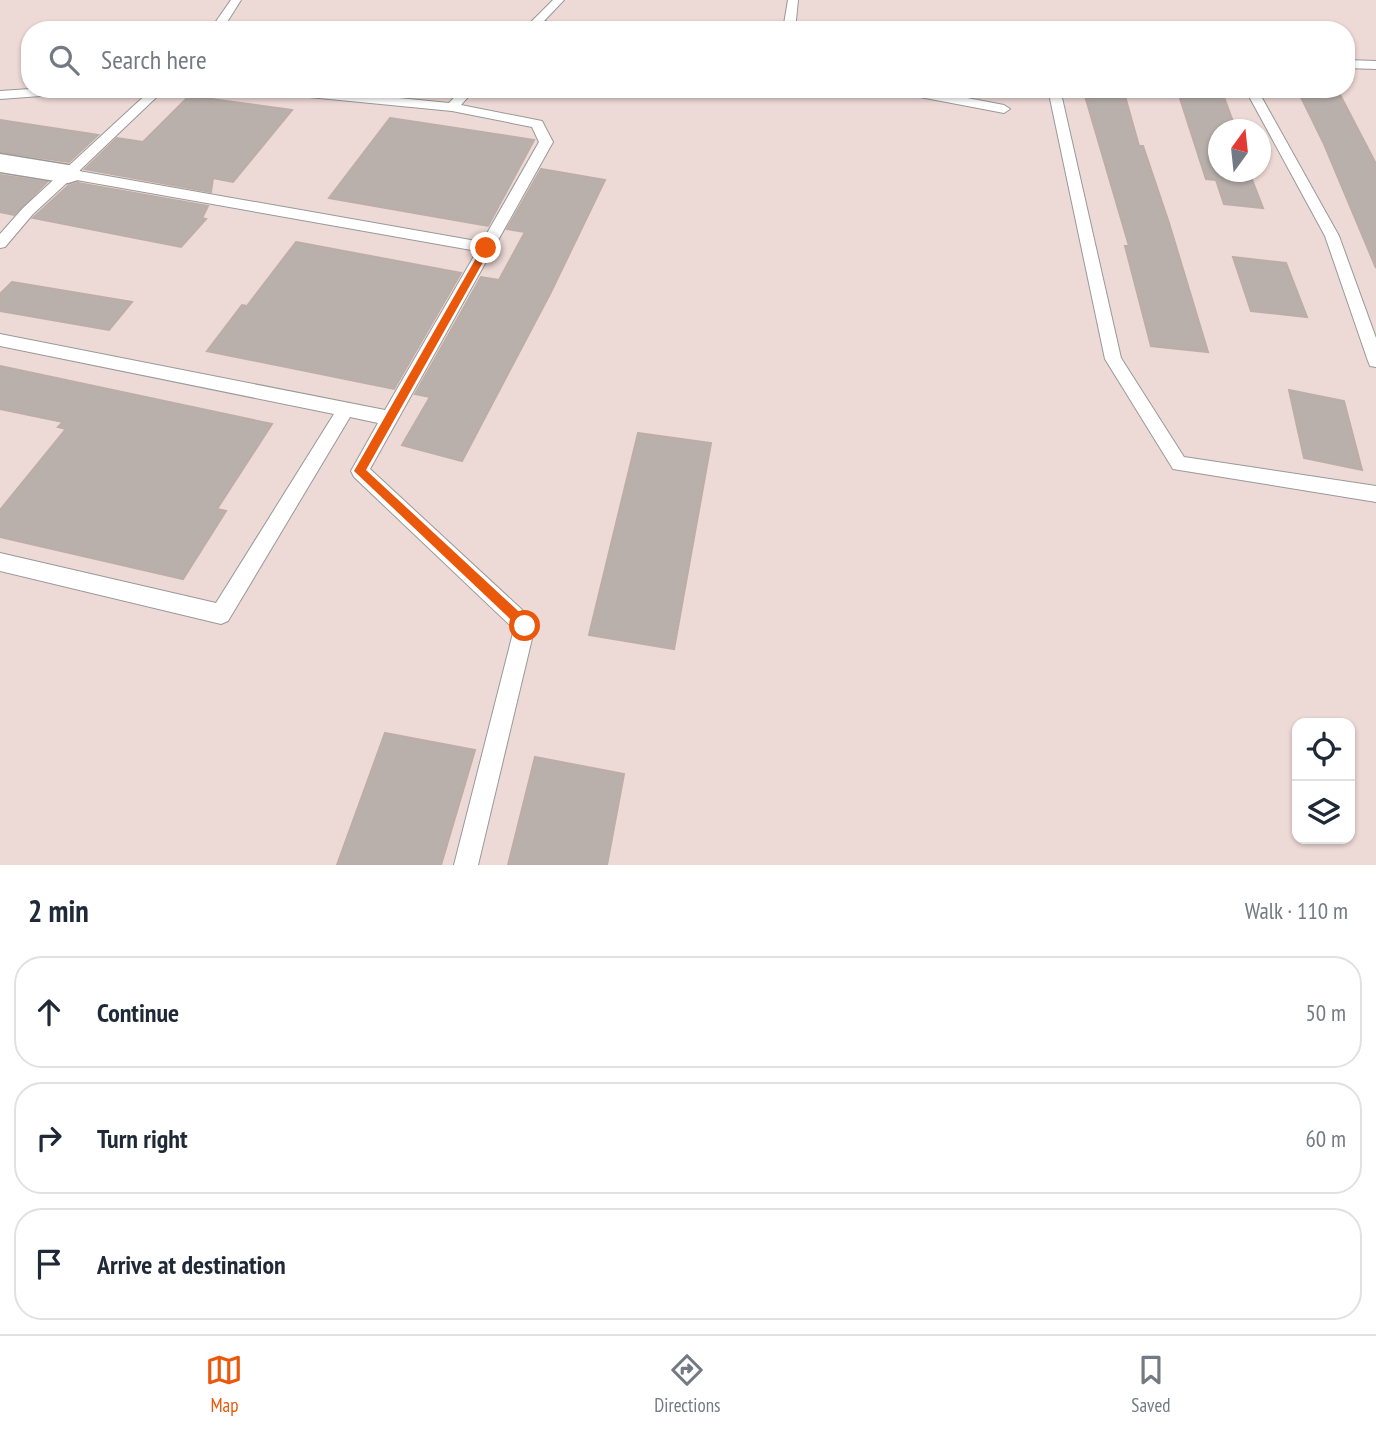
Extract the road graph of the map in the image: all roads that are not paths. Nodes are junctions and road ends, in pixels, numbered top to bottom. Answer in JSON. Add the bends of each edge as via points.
{"nodes":[{"id":1,"x":236,"y":0,"type":"edge"},
{"id":2,"x":559,"y":0,"type":"edge"},
{"id":3,"x":793,"y":0,"type":"edge"},
{"id":4,"x":222,"y":21,"type":"edge"},
{"id":5,"x":536,"y":21,"type":"edge"},
{"id":6,"x":790,"y":21,"type":"edge"},
{"id":7,"x":1355,"y":64,"type":"edge"},
{"id":8,"x":1376,"y":65,"type":"edge"},
{"id":9,"x":21,"y":93,"type":"edge"},
{"id":10,"x":0,"y":95,"type":"edge"},
{"id":11,"x":149,"y":98,"type":"edge"},
{"id":12,"x":360,"y":98,"type":"edge"},
{"id":13,"x":460,"y":98,"type":"edge"},
{"id":14,"x":949,"y":98,"type":"edge"},
{"id":15,"x":1056,"y":98,"type":"edge"},
{"id":16,"x":1256,"y":98,"type":"edge"},
{"id":17,"x":452,"y":107,"type":"junction"},
{"id":18,"x":1004,"y":108,"type":"dead end"},
{"id":19,"x":0,"y":163,"type":"edge"},
{"id":20,"x":68,"y":174,"type":"junction"},
{"id":21,"x":0,"y":243,"type":"edge"},
{"id":22,"x":486,"y":248,"type":"junction"},
{"id":23,"x":0,"y":340,"type":"edge"},
{"id":24,"x":1376,"y":361,"type":"edge"},
{"id":25,"x":346,"y":410,"type":"junction"},
{"id":26,"x":390,"y":418,"type":"junction"},
{"id":27,"x":1376,"y":494,"type":"edge"},
{"id":28,"x":0,"y":562,"type":"edge"},
{"id":29,"x":466,"y":865,"type":"edge"}],
"edges":[{"from":1,"to":4,"type":"lane"},
{"from":2,"to":5,"type":"lane"},
{"from":3,"to":6,"type":"lane"},
{"from":7,"to":8,"type":"lane"},
{"from":9,"to":10,"type":"lane"},
{"from":11,"to":20,"type":"lane"},
{"from":12,"to":17,"type":"lane"},
{"from":13,"to":17,"type":"lane"},
{"from":14,"to":18,"type":"lane"},
{"from":15,"to":27,"type":"lane","via":[[1113,359],[1180,464]]},
{"from":16,"to":24,"type":"lane","via":[[1332,236]]},
{"from":17,"to":22,"type":"lane","via":[[537,124],[546,142]]},
{"from":19,"to":20,"type":"street"},
{"from":20,"to":21,"type":"lane"},
{"from":20,"to":22,"type":"lane"},
{"from":22,"to":26,"type":"lane"},
{"from":23,"to":25,"type":"lane"},
{"from":25,"to":26,"type":"lane"},
{"from":25,"to":28,"type":"lane","via":[[221,614]]},
{"from":26,"to":29,"type":"lane","via":[[360,471],[525,626]]}]}
